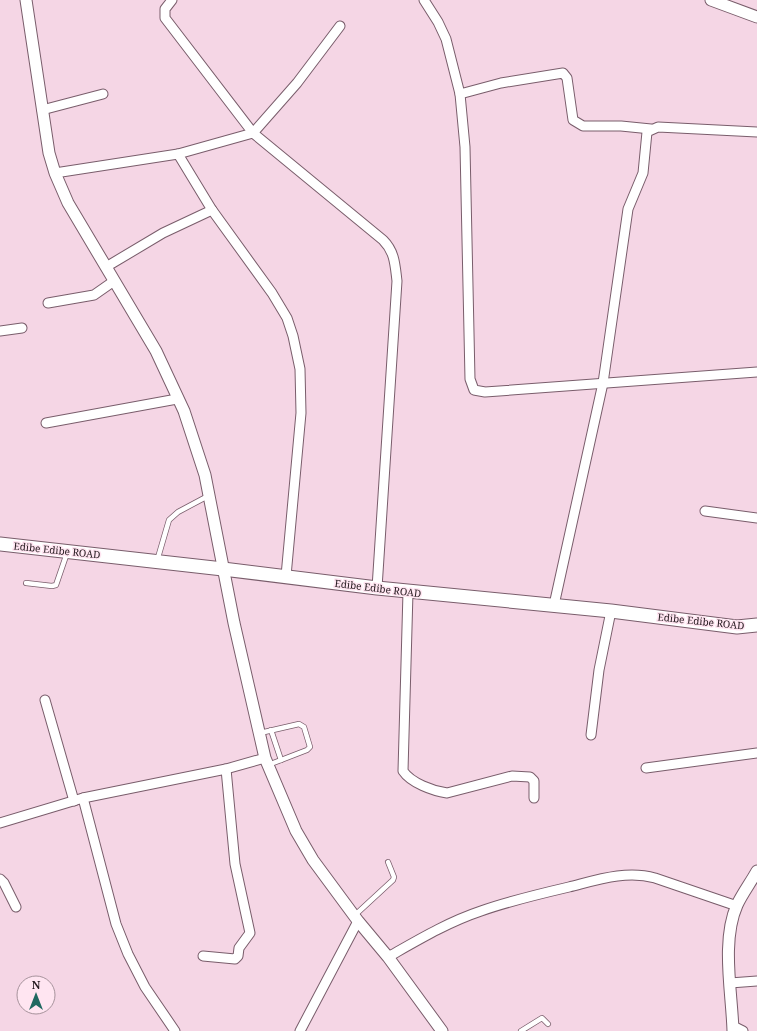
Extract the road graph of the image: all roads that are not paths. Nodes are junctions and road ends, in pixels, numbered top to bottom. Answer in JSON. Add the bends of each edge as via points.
{"nodes":[{"id":1,"x":26,"y":0,"type":"edge"},
{"id":2,"x":172,"y":0,"type":"edge"},
{"id":3,"x":424,"y":0,"type":"edge"},
{"id":4,"x":711,"y":0,"type":"edge"},
{"id":5,"x":757,"y":16,"type":"edge"},
{"id":6,"x":340,"y":26,"type":"dead end"},
{"id":7,"x":103,"y":94,"type":"dead end"},
{"id":8,"x":460,"y":94,"type":"junction"},
{"id":9,"x":42,"y":110,"type":"junction"},
{"id":10,"x":651,"y":129,"type":"junction"},
{"id":11,"x":757,"y":132,"type":"edge"},
{"id":12,"x":253,"y":134,"type":"junction"},
{"id":13,"x":178,"y":154,"type":"junction"},
{"id":14,"x":55,"y":173,"type":"junction"},
{"id":15,"x":212,"y":210,"type":"junction"},
{"id":16,"x":106,"y":267,"type":"junction"},
{"id":17,"x":114,"y":281,"type":"junction"},
{"id":18,"x":48,"y":303,"type":"dead end"},
{"id":19,"x":22,"y":328,"type":"dead end"},
{"id":20,"x":0,"y":331,"type":"edge"},
{"id":21,"x":757,"y":372,"type":"edge"},
{"id":22,"x":603,"y":383,"type":"junction"},
{"id":23,"x":178,"y":399,"type":"junction"},
{"id":24,"x":46,"y":423,"type":"dead end"},
{"id":25,"x":209,"y":495,"type":"junction"},
{"id":26,"x":705,"y":511,"type":"dead end"},
{"id":27,"x":757,"y":518,"type":"edge"},
{"id":28,"x":0,"y":544,"type":"edge"},
{"id":29,"x":68,"y":551,"type":"junction"},
{"id":30,"x":157,"y":561,"type":"junction"},
{"id":31,"x":223,"y":569,"type":"junction"},
{"id":32,"x":286,"y":576,"type":"junction"},
{"id":33,"x":26,"y":584,"type":"dead end"},
{"id":34,"x":377,"y":588,"type":"junction"},
{"id":35,"x":408,"y":592,"type":"junction"},
{"id":36,"x":554,"y":605,"type":"junction"},
{"id":37,"x":611,"y":611,"type":"junction"},
{"id":38,"x":757,"y":625,"type":"edge"},
{"id":39,"x":45,"y":700,"type":"dead end"},
{"id":40,"x":271,"y":730,"type":"junction"},
{"id":41,"x":259,"y":733,"type":"junction"},
{"id":42,"x":591,"y":735,"type":"dead end"},
{"id":43,"x":757,"y":753,"type":"edge"},
{"id":44,"x":281,"y":760,"type":"junction"},
{"id":45,"x":266,"y":761,"type":"junction"},
{"id":46,"x":646,"y":768,"type":"dead end"},
{"id":47,"x":226,"y":769,"type":"junction"},
{"id":48,"x":534,"y":798,"type":"dead end"},
{"id":49,"x":79,"y":800,"type":"junction"},
{"id":50,"x":0,"y":823,"type":"edge"},
{"id":51,"x":388,"y":862,"type":"dead end"},
{"id":52,"x":757,"y":871,"type":"edge"},
{"id":53,"x":0,"y":878,"type":"edge"},
{"id":54,"x":737,"y":906,"type":"junction"},
{"id":55,"x":16,"y":907,"type":"dead end"},
{"id":56,"x":356,"y":918,"type":"junction"},
{"id":57,"x":202,"y":956,"type":"dead end"},
{"id":58,"x":388,"y":957,"type":"junction"},
{"id":59,"x":757,"y":981,"type":"edge"},
{"id":60,"x":730,"y":983,"type":"junction"},
{"id":61,"x":548,"y":1024,"type":"dead end"},
{"id":62,"x":736,"y":1029,"type":"edge"},
{"id":63,"x":175,"y":1031,"type":"edge"},
{"id":64,"x":300,"y":1031,"type":"edge"},
{"id":65,"x":442,"y":1031,"type":"edge"},
{"id":66,"x":521,"y":1031,"type":"edge"}],
"edges":[{"from":1,"to":9,"type":"street"},
{"from":2,"to":12,"type":"street","via":[[164,9],[165,18]]},
{"from":3,"to":8,"type":"street","via":[[446,39]]},
{"from":4,"to":5,"type":"street"},
{"from":6,"to":12,"type":"street","via":[[297,83]]},
{"from":7,"to":9,"type":"street"},
{"from":8,"to":10,"type":"street","via":[[501,83],[563,73],[567,78],[573,120],[578,124]]},
{"from":8,"to":22,"type":"street","via":[[465,147],[470,379],[474,390],[485,392]]},
{"from":9,"to":14,"type":"street"},
{"from":10,"to":11,"type":"street","via":[[658,127]]},
{"from":10,"to":22,"type":"street","via":[[646,132],[642,178],[628,209]]},
{"from":12,"to":13,"type":"street"},
{"from":12,"to":34,"type":"street","via":[[383,240],[394,257],[398,281]]},
{"from":13,"to":14,"type":"street"},
{"from":13,"to":15,"type":"street"},
{"from":14,"to":16,"type":"street","via":[[68,203]]},
{"from":15,"to":16,"type":"street","via":[[163,233]]},
{"from":15,"to":32,"type":"street","via":[[272,292],[287,318],[300,370],[301,413]]},
{"from":16,"to":17,"type":"street"},
{"from":17,"to":18,"type":"street","via":[[94,295]]},
{"from":17,"to":23,"type":"street","via":[[156,351]]},
{"from":19,"to":20,"type":"street"},
{"from":21,"to":22,"type":"street"},
{"from":22,"to":36,"type":"street"},
{"from":23,"to":24,"type":"street"},
{"from":23,"to":25,"type":"street","via":[[205,475]]},
{"from":25,"to":30,"type":"lane","via":[[178,512],[169,520]]},
{"from":25,"to":31,"type":"street"},
{"from":26,"to":27,"type":"street"},
{"from":28,"to":29,"type":"main road","name":"Edibe Edibe ROAD"},
{"from":29,"to":30,"type":"main road","name":"Edibe Edibe ROAD"},
{"from":29,"to":33,"type":"lane","via":[[56,585]]},
{"from":30,"to":31,"type":"main road","name":"Edibe Edibe ROAD"},
{"from":31,"to":32,"type":"main road","name":"Edibe Edibe ROAD"},
{"from":31,"to":41,"type":"street"},
{"from":32,"to":34,"type":"main road","name":"Edibe Edibe ROAD"},
{"from":34,"to":35,"type":"main road","name":"Edibe Edibe ROAD"},
{"from":35,"to":36,"type":"main road","name":"Edibe Edibe ROAD"},
{"from":35,"to":48,"type":"street","via":[[403,771],[407,776],[436,791],[447,793],[512,776],[530,777],[534,781]]},
{"from":36,"to":37,"type":"main road","name":"Edibe Edibe ROAD"},
{"from":37,"to":38,"type":"main road","name":"Edibe Edibe ROAD","via":[[737,627]]},
{"from":37,"to":42,"type":"street","via":[[599,670]]},
{"from":39,"to":49,"type":"street"},
{"from":40,"to":41,"type":"lane"},
{"from":40,"to":44,"type":"lane"},
{"from":40,"to":44,"type":"lane","via":[[299,724],[304,727],[310,747]]},
{"from":41,"to":45,"type":"street"},
{"from":43,"to":46,"type":"street"},
{"from":44,"to":45,"type":"lane"},
{"from":45,"to":47,"type":"street"},
{"from":45,"to":56,"type":"street","via":[[296,831],[313,860]]},
{"from":47,"to":49,"type":"street"},
{"from":47,"to":57,"type":"street","via":[[236,864],[250,933],[239,948],[235,959]]},
{"from":49,"to":50,"type":"street"},
{"from":49,"to":63,"type":"street","via":[[116,924],[128,954]]},
{"from":51,"to":56,"type":"lane","via":[[393,880]]},
{"from":52,"to":54,"type":"street"},
{"from":53,"to":55,"type":"street"},
{"from":54,"to":58,"type":"street","via":[[655,878],[628,874],[594,880],[480,911],[437,929]]},
{"from":54,"to":60,"type":"street","via":[[730,930]]},
{"from":56,"to":58,"type":"street"},
{"from":56,"to":64,"type":"street"},
{"from":58,"to":65,"type":"street"},
{"from":59,"to":60,"type":"street"},
{"from":60,"to":62,"type":"street"},
{"from":61,"to":66,"type":"lane","via":[[542,1018]]}]}
